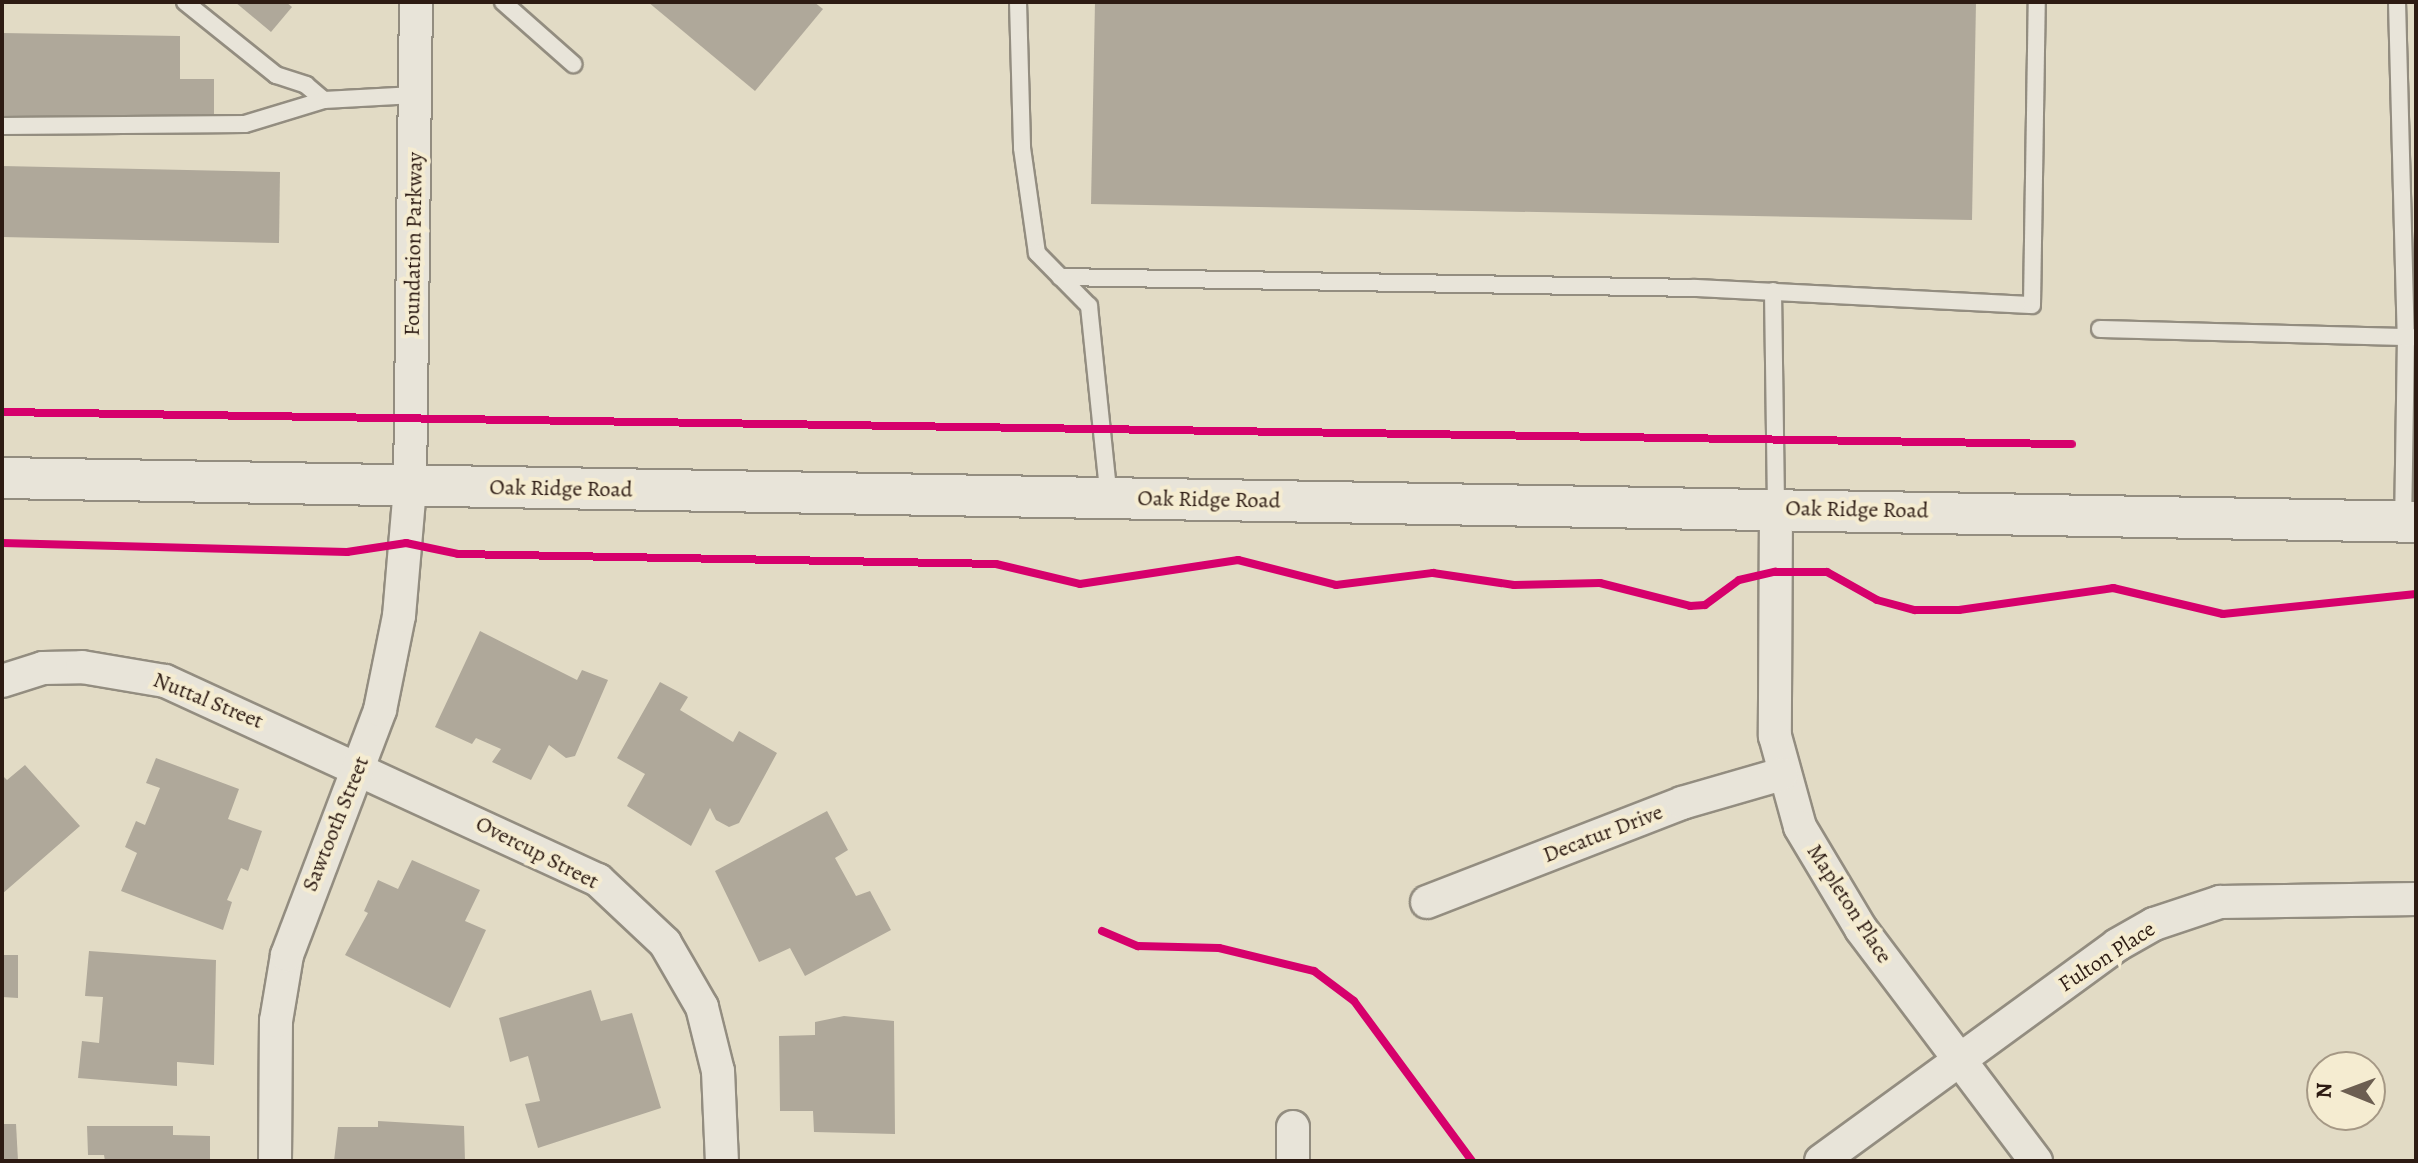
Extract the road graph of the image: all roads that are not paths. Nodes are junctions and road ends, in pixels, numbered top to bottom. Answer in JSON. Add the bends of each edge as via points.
{"nodes":[{"id":1,"x":185,"y":2,"type":"edge"},
{"id":2,"x":417,"y":2,"type":"edge"},
{"id":3,"x":503,"y":2,"type":"edge"},
{"id":4,"x":1018,"y":2,"type":"edge"},
{"id":5,"x":2037,"y":2,"type":"edge"},
{"id":6,"x":2397,"y":2,"type":"edge"},
{"id":7,"x":573,"y":64,"type":"dead end"},
{"id":8,"x":415,"y":95,"type":"junction"},
{"id":9,"x":324,"y":100,"type":"junction"},
{"id":10,"x":2,"y":126,"type":"edge"},
{"id":11,"x":1060,"y":277,"type":"junction"},
{"id":12,"x":1773,"y":291,"type":"junction"},
{"id":13,"x":2100,"y":329,"type":"dead end"},
{"id":14,"x":2411,"y":337,"type":"edge"},
{"id":15,"x":2,"y":478,"type":"edge"},
{"id":16,"x":410,"y":487,"type":"junction"},
{"id":17,"x":1109,"y":498,"type":"junction"},
{"id":18,"x":1776,"y":509,"type":"junction"},
{"id":19,"x":2410,"y":522,"type":"edge"},
{"id":20,"x":2,"y":681,"type":"edge"},
{"id":21,"x":360,"y":767,"type":"junction"},
{"id":22,"x":1782,"y":774,"type":"junction"},
{"id":23,"x":2416,"y":899,"type":"edge"},
{"id":24,"x":1427,"y":902,"type":"dead end"},
{"id":25,"x":1961,"y":1060,"type":"junction"},
{"id":26,"x":1293,"y":1127,"type":"dead end"},
{"id":27,"x":275,"y":1161,"type":"edge"},
{"id":28,"x":722,"y":1161,"type":"edge"},
{"id":29,"x":1293,"y":1161,"type":"edge"},
{"id":30,"x":1821,"y":1161,"type":"edge"},
{"id":31,"x":2036,"y":1161,"type":"edge"}],
"edges":[{"from":1,"to":9,"type":"lane","via":[[276,75],[306,85]]},
{"from":2,"to":8,"type":"street","name":"Foundation Parkway"},
{"from":3,"to":7,"type":"lane"},
{"from":4,"to":11,"type":"lane","via":[[1022,148],[1037,253]]},
{"from":5,"to":12,"type":"lane","via":[[2032,305]]},
{"from":6,"to":14,"type":"lane"},
{"from":8,"to":9,"type":"lane"},
{"from":8,"to":16,"type":"street","name":"Foundation Parkway"},
{"from":9,"to":10,"type":"lane","via":[[245,124]]},
{"from":11,"to":12,"type":"lane"},
{"from":11,"to":17,"type":"lane","via":[[1089,306]]},
{"from":12,"to":18,"type":"lane"},
{"from":13,"to":14,"type":"lane"},
{"from":14,"to":19,"type":"lane"},
{"from":15,"to":16,"type":"street","name":"Oak Ridge Road"},
{"from":16,"to":17,"type":"street","name":"Oak Ridge Road"},
{"from":16,"to":21,"type":"street","name":"Sawtooth Street","via":[[392,656]]},
{"from":17,"to":18,"type":"street","name":"Oak Ridge Road"},
{"from":18,"to":19,"type":"street","name":"Oak Ridge Road"},
{"from":18,"to":22,"type":"street","name":"Mapleton Place","via":[[1775,736]]},
{"from":20,"to":21,"type":"street","name":"Nuttal Street","via":[[43,668],[82,667],[145,676]]},
{"from":21,"to":27,"type":"street","name":"Sawtooth Street","via":[[284,965],[276,1021]]},
{"from":21,"to":28,"type":"street","name":"Overcup Street","via":[[598,880],[665,943],[686,972],[713,1037]]},
{"from":22,"to":24,"type":"street","name":"Decatur Drive","via":[[1682,803]]},
{"from":22,"to":25,"type":"street","name":"Mapleton Place","via":[[1800,827],[1829,881]]},
{"from":23,"to":25,"type":"street","name":"Fulton Place","via":[[2246,899],[2186,911],[2117,945]]},
{"from":25,"to":30,"type":"street","name":"Fulton Place"},
{"from":25,"to":31,"type":"street","name":"Mapleton Place"},
{"from":26,"to":29,"type":"street"}]}
